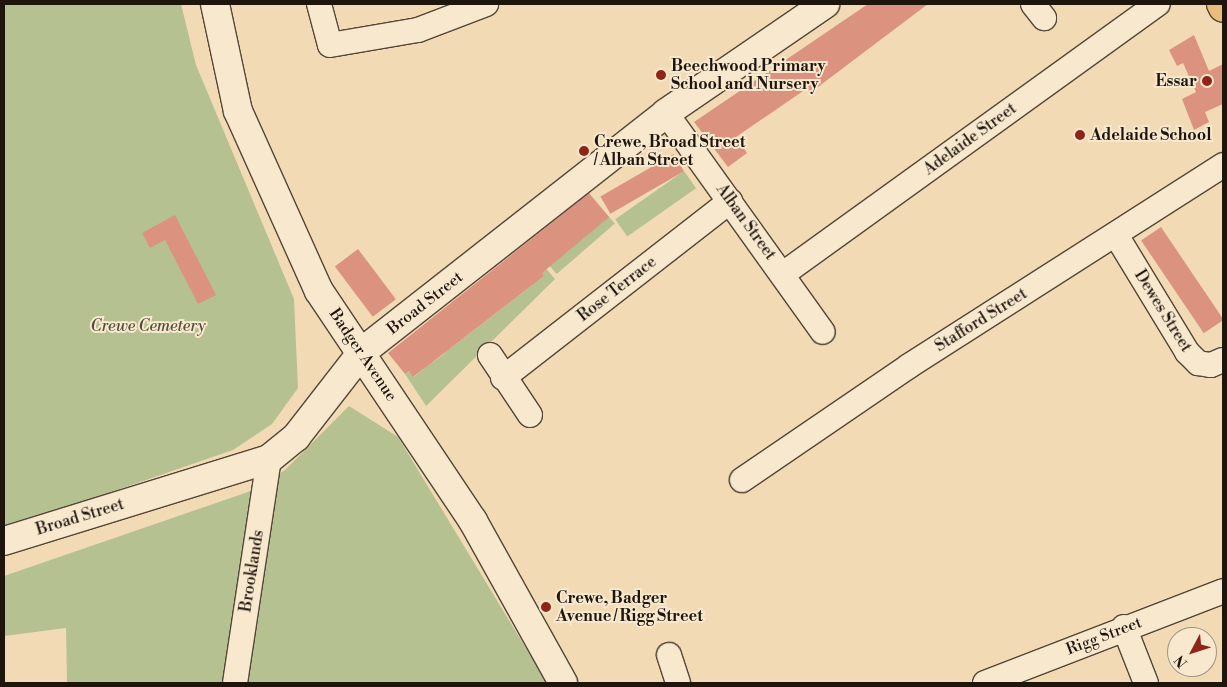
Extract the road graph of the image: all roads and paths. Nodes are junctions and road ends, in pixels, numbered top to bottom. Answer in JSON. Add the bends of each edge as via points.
{"nodes":[{"id":1,"x":215,"y":4,"type":"edge"},
{"id":2,"x":319,"y":4,"type":"edge"},
{"id":3,"x":486,"y":4,"type":"edge"},
{"id":4,"x":825,"y":4,"type":"edge"},
{"id":5,"x":1158,"y":4,"type":"edge"},
{"id":6,"x":1221,"y":4,"type":"edge"},
{"id":7,"x":1223,"y":8,"type":"edge"},
{"id":8,"x":666,"y":113,"type":"junction"},
{"id":9,"x":1223,"y":165,"type":"edge"},
{"id":10,"x":730,"y":201,"type":"junction"},
{"id":11,"x":1116,"y":235,"type":"junction"},
{"id":12,"x":783,"y":274,"type":"junction"},
{"id":13,"x":823,"y":332,"type":"dead end"},
{"id":14,"x":363,"y":351,"type":"junction"},
{"id":15,"x":490,"y":355,"type":"dead end"},
{"id":16,"x":1223,"y":360,"type":"edge"},
{"id":17,"x":503,"y":378,"type":"junction"},
{"id":18,"x":530,"y":415,"type":"dead end"},
{"id":19,"x":269,"y":459,"type":"junction"},
{"id":20,"x":742,"y":480,"type":"dead end"},
{"id":21,"x":4,"y":541,"type":"edge"},
{"id":22,"x":1223,"y":591,"type":"edge"},
{"id":23,"x":1124,"y":627,"type":"junction"},
{"id":24,"x":669,"y":655,"type":"dead end"},
{"id":25,"x":235,"y":683,"type":"edge"},
{"id":26,"x":563,"y":683,"type":"edge"},
{"id":27,"x":678,"y":683,"type":"edge"},
{"id":28,"x":985,"y":683,"type":"edge"},
{"id":29,"x":1146,"y":683,"type":"edge"}],
"edges":[{"from":1,"to":14,"type":"street","name":"Badger Avenue","via":[[238,111],[319,291]]},
{"from":2,"to":3,"type":"street","via":[[330,44],[418,30]]},
{"from":4,"to":8,"type":"street","name":"Broad Street"},
{"from":5,"to":12,"type":"street","name":"Adelaide Street"},
{"from":6,"to":7,"type":"main road"},
{"from":8,"to":10,"type":"street","name":"Alban Street"},
{"from":8,"to":14,"type":"street","name":"Broad Street"},
{"from":9,"to":11,"type":"street","name":"Stafford Street"},
{"from":10,"to":12,"type":"street","name":"Alban Street"},
{"from":10,"to":17,"type":"street","name":"Rose Terrace"},
{"from":11,"to":16,"type":"street","name":"Dewes Street","via":[[1187,352],[1198,363],[1211,365]]},
{"from":11,"to":20,"type":"street","name":"Stafford Street","via":[[909,366]]},
{"from":12,"to":13,"type":"street","name":"Alban Street"},
{"from":14,"to":19,"type":"street","name":"Broad Street","via":[[296,437]]},
{"from":14,"to":26,"type":"street","name":"Badger Avenue","via":[[473,521]]},
{"from":15,"to":17,"type":"street"},
{"from":17,"to":18,"type":"street"},
{"from":19,"to":21,"type":"street","name":"Broad Street"},
{"from":19,"to":25,"type":"street","name":"Brooklands"},
{"from":22,"to":23,"type":"street","name":"Rigg Street"},
{"from":23,"to":28,"type":"street","name":"Rigg Street"},
{"from":23,"to":29,"type":"street"},
{"from":24,"to":27,"type":"street"}]}
